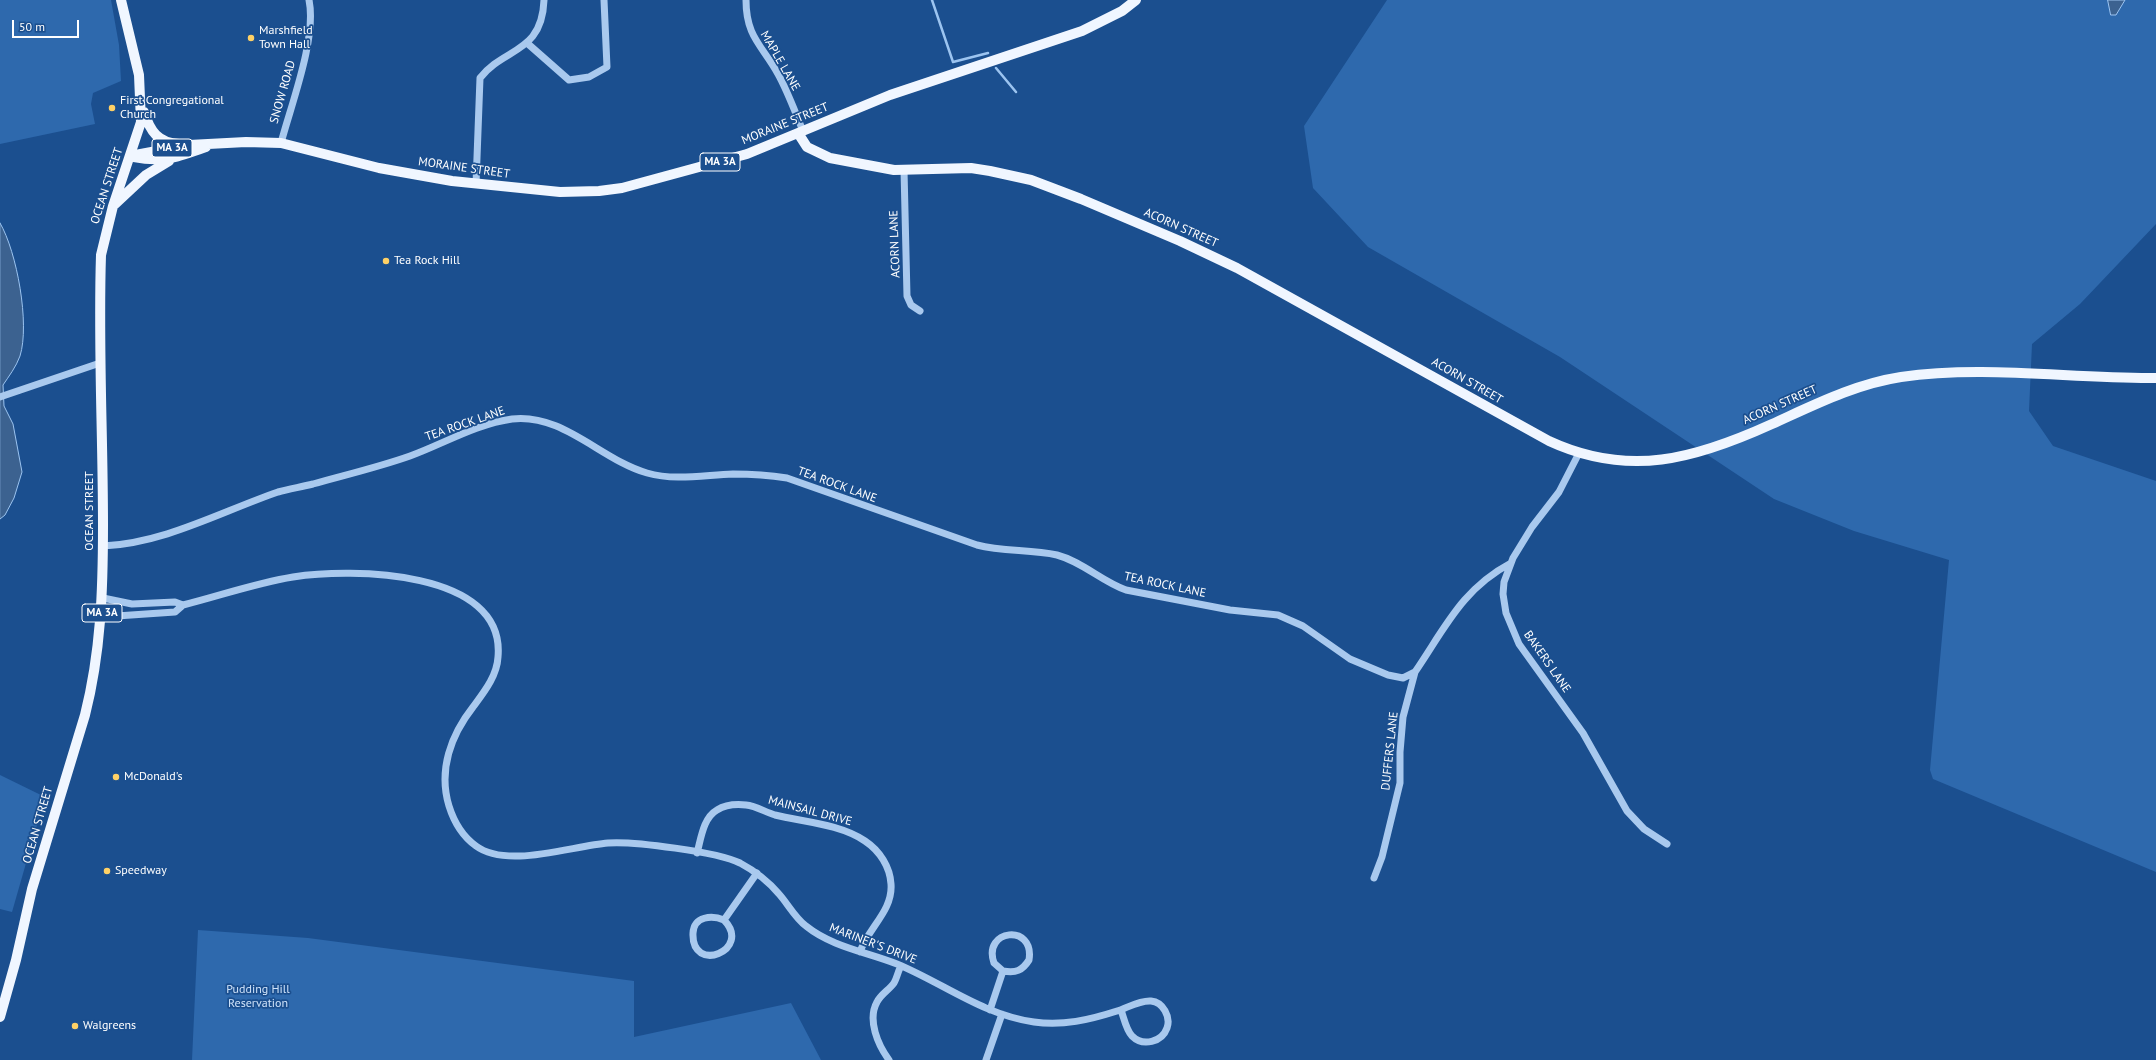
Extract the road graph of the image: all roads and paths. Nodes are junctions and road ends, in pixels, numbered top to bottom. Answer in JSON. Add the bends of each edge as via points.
{"nodes":[{"id":1,"x":122,"y":0,"type":"edge"},
{"id":2,"x":309,"y":0,"type":"edge"},
{"id":3,"x":544,"y":0,"type":"edge"},
{"id":4,"x":604,"y":0,"type":"edge"},
{"id":5,"x":746,"y":0,"type":"edge"},
{"id":6,"x":1136,"y":0,"type":"edge"},
{"id":7,"x":527,"y":43,"type":"junction"},
{"id":8,"x":141,"y":90,"type":"junction"},
{"id":9,"x":801,"y":132,"type":"junction"},
{"id":10,"x":281,"y":143,"type":"junction"},
{"id":11,"x":213,"y":144,"type":"junction"},
{"id":12,"x":189,"y":145,"type":"junction"},
{"id":13,"x":130,"y":156,"type":"junction"},
{"id":14,"x":173,"y":159,"type":"junction"},
{"id":15,"x":904,"y":170,"type":"junction"},
{"id":16,"x":476,"y":184,"type":"junction"},
{"id":17,"x":113,"y":206,"type":"junction"},
{"id":18,"x":920,"y":311,"type":"dead end"},
{"id":19,"x":100,"y":363,"type":"junction"},
{"id":20,"x":2156,"y":378,"type":"edge"},
{"id":21,"x":0,"y":397,"type":"edge"},
{"id":22,"x":1579,"y":453,"type":"junction"},
{"id":23,"x":103,"y":546,"type":"junction"},
{"id":24,"x":1511,"y":563,"type":"junction"},
{"id":25,"x":103,"y":598,"type":"junction"},
{"id":26,"x":183,"y":605,"type":"junction"},
{"id":27,"x":102,"y":617,"type":"junction"},
{"id":28,"x":1415,"y":672,"type":"junction"},
{"id":29,"x":1667,"y":844,"type":"dead end"},
{"id":30,"x":697,"y":853,"type":"junction"},
{"id":31,"x":757,"y":873,"type":"junction"},
{"id":32,"x":1374,"y":878,"type":"dead end"},
{"id":33,"x":724,"y":920,"type":"junction"},
{"id":34,"x":860,"y":952,"type":"junction"},
{"id":35,"x":901,"y":966,"type":"junction"},
{"id":36,"x":1004,"y":971,"type":"junction"},
{"id":37,"x":990,"y":1010,"type":"junction"},
{"id":38,"x":1121,"y":1010,"type":"junction"},
{"id":39,"x":1,"y":1012,"type":"edge"},
{"id":40,"x":1002,"y":1014,"type":"junction"},
{"id":41,"x":889,"y":1060,"type":"edge"},
{"id":42,"x":986,"y":1060,"type":"edge"}],
"edges":[{"from":1,"to":8,"type":"main road","name":"OCEAN STREET"},
{"from":2,"to":10,"type":"street","name":"SNOW ROAD","via":[[310,30],[307,47]]},
{"from":3,"to":7,"type":"street","via":[[542,19]]},
{"from":4,"to":7,"type":"street","via":[[607,67],[589,77],[569,80]]},
{"from":5,"to":9,"type":"street","name":"MAPLE LANE","via":[[748,28],[778,73]]},
{"from":6,"to":9,"type":"main road","name":"MORAINE STREET","number":"MA 3A","via":[[1122,11],[1082,32],[890,95]]},
{"from":7,"to":16,"type":"street","via":[[485,71],[480,78]]},
{"from":8,"to":12,"type":"main road","via":[[144,112],[152,132],[164,142]]},
{"from":8,"to":13,"type":"main road","name":"OCEAN STREET","via":[[142,122]]},
{"from":9,"to":15,"type":"main road","name":"ACORN STREET","via":[[807,147],[819,154],[872,167]]},
{"from":9,"to":16,"type":"main road","name":"MORAINE STREET","number":"MA 3A","via":[[747,154],[622,188],[560,192]]},
{"from":10,"to":11,"type":"main road","name":"MORAINE STREET","number":"MA 3A"},
{"from":10,"to":16,"type":"main road","name":"MORAINE STREET","number":"MA 3A","via":[[379,168]]},
{"from":11,"to":12,"type":"main road","name":"MORAINE STREET","number":"MA 3A"},
{"from":11,"to":14,"type":"main road","name":"MORAINE STREET","number":"MA 3A"},
{"from":12,"to":13,"type":"main road","name":"MORAINE STREET","number":"MA 3A"},
{"from":13,"to":14,"type":"main road","name":"MORAINE STREET","number":"MA 3A","via":[[158,161]]},
{"from":13,"to":17,"type":"main road","name":"OCEAN STREET","number":"MA 3A"},
{"from":14,"to":17,"type":"main road","number":"MA 3A","via":[[146,176]]},
{"from":15,"to":18,"type":"street","name":"ACORN LANE","via":[[907,296],[912,305]]},
{"from":15,"to":22,"type":"main road","name":"ACORN STREET","via":[[990,170],[1031,180],[1081,199],[1237,268],[1516,424]]},
{"from":17,"to":19,"type":"main road","name":"OCEAN STREET","number":"MA 3A","via":[[101,255]]},
{"from":19,"to":21,"type":"street"},
{"from":19,"to":23,"type":"main road","name":"OCEAN STREET","number":"MA 3A"},
{"from":20,"to":22,"type":"main road","name":"ACORN STREET","via":[[1991,373],[1902,377],[1843,392],[1734,440],[1682,457],[1652,462],[1625,462]]},
{"from":22,"to":24,"type":"street","name":"BAKERS LANE","via":[[1559,492],[1525,537]]},
{"from":23,"to":25,"type":"main road","name":"OCEAN STREET","number":"MA 3A"},
{"from":23,"to":28,"type":"street","name":"TEA ROCK LANE","via":[[134,544],[155,538],[281,492],[409,456],[504,421],[521,419],[550,424],[616,460],[646,473],[663,477],[759,474],[787,478],[993,550],[1044,553],[1068,559],[1091,570],[1114,586],[1126,590],[1230,610],[1278,615],[1303,626],[1350,659],[1388,675],[1403,678]]},
{"from":24,"to":28,"type":"street","via":[[1493,573],[1460,602]]},
{"from":24,"to":29,"type":"street","name":"BAKERS LANE","via":[[1504,582],[1503,594],[1513,634],[1583,733],[1627,811],[1644,829]]},
{"from":25,"to":26,"type":"street","via":[[132,604],[175,602]]},
{"from":25,"to":27,"type":"main road","name":"OCEAN STREET","number":"MA 3A"},
{"from":26,"to":27,"type":"street","via":[[176,612]]},
{"from":26,"to":30,"type":"street","name":"MARINER'S DRIVE","via":[[284,578],[334,573],[397,577],[434,584],[466,597],[492,625],[499,653],[489,685],[464,720],[451,745],[445,772],[447,799],[455,822],[473,844],[497,856],[516,856],[609,843]]},
{"from":27,"to":39,"type":"main road","name":"OCEAN STREET","number":"MA 3A","via":[[97,661],[85,715],[32,889]]},
{"from":28,"to":32,"type":"street","name":"DUFFERS LANE","via":[[1403,717],[1400,782],[1382,857]]},
{"from":30,"to":31,"type":"street","name":"MARINER'S DRIVE","via":[[724,857]]},
{"from":30,"to":34,"type":"street","name":"MAINSAIL DRIVE","via":[[709,817],[717,810],[738,804],[842,831],[865,841],[885,862],[891,885],[886,909],[864,939]]},
{"from":31,"to":33,"type":"street"},
{"from":31,"to":34,"type":"street","name":"MARINER'S DRIVE","via":[[803,924],[833,943]]},
{"from":33,"to":33,"type":"street","via":[[716,916],[699,921],[694,929],[693,941],[698,950],[716,956],[730,944],[732,934]]},
{"from":34,"to":35,"type":"street","name":"MARINER'S DRIVE"},
{"from":35,"to":37,"type":"street","name":"MARINER'S DRIVE"},
{"from":35,"to":41,"type":"street","via":[[893,984],[877,1001],[874,1012],[877,1038]]},
{"from":36,"to":36,"type":"street","via":[[1019,971],[1029,960],[1029,947],[1018,936],[1003,935],[992,948],[994,963]]},
{"from":36,"to":37,"type":"street"},
{"from":37,"to":40,"type":"street","name":"MARINER'S DRIVE"},
{"from":38,"to":38,"type":"street","name":"MARINER'S DRIVE","via":[[1151,1001],[1160,1005],[1166,1012],[1167,1030],[1157,1040],[1140,1041],[1129,1031]]},
{"from":38,"to":40,"type":"street","name":"MARINER'S DRIVE","via":[[1069,1023],[1029,1021]]},
{"from":40,"to":42,"type":"street"}]}
